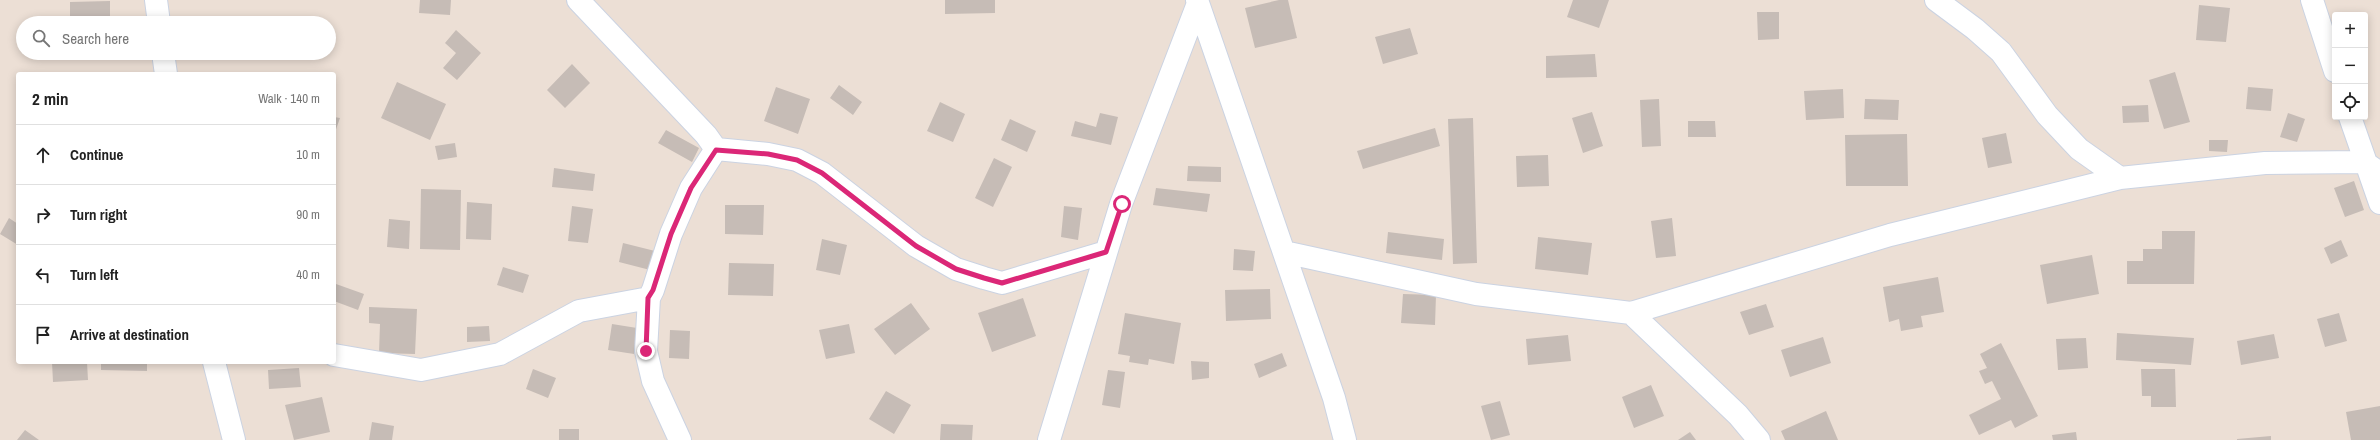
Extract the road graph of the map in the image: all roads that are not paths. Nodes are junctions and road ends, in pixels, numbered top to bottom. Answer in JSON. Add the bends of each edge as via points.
{"nodes":[{"id":1,"x":156,"y":0,"type":"edge"},
{"id":2,"x":578,"y":0,"type":"edge"},
{"id":3,"x":1936,"y":0,"type":"edge"},
{"id":4,"x":2312,"y":0,"type":"edge"},
{"id":5,"x":1197,"y":3,"type":"edge"},
{"id":6,"x":158,"y":16,"type":"edge"},
{"id":7,"x":164,"y":60,"type":"edge"},
{"id":8,"x":2332,"y":62,"type":"edge"},
{"id":9,"x":166,"y":72,"type":"edge"},
{"id":10,"x":2351,"y":120,"type":"edge"},
{"id":11,"x":716,"y":150,"type":"junction"},
{"id":12,"x":2372,"y":167,"type":"edge"},
{"id":13,"x":2120,"y":178,"type":"junction"},
{"id":14,"x":2380,"y":203,"type":"edge"},
{"id":15,"x":1106,"y":252,"type":"junction"},
{"id":16,"x":1284,"y":252,"type":"junction"},
{"id":17,"x":648,"y":298,"type":"junction"},
{"id":18,"x":1631,"y":313,"type":"junction"},
{"id":19,"x":336,"y":354,"type":"edge"},
{"id":20,"x":217,"y":364,"type":"edge"},
{"id":21,"x":234,"y":440,"type":"edge"},
{"id":22,"x":680,"y":440,"type":"edge"},
{"id":23,"x":1049,"y":440,"type":"edge"},
{"id":24,"x":1345,"y":440,"type":"edge"},
{"id":25,"x":1759,"y":440,"type":"edge"}],
"edges":[{"from":1,"to":6,"type":"street"},
{"from":2,"to":11,"type":"street","via":[[706,135]]},
{"from":3,"to":13,"type":"street","via":[[2001,52],[2047,114],[2079,150]]},
{"from":4,"to":8,"type":"street"},
{"from":5,"to":15,"type":"street"},
{"from":5,"to":16,"type":"street"},
{"from":7,"to":9,"type":"street"},
{"from":10,"to":12,"type":"street"},
{"from":11,"to":15,"type":"street","via":[[768,154],[797,160],[822,173],[916,246],[956,269],[1002,283]]},
{"from":11,"to":17,"type":"street","via":[[691,188]]},
{"from":12,"to":13,"type":"street","via":[[2265,163]]},
{"from":12,"to":14,"type":"street"},
{"from":13,"to":18,"type":"street","via":[[1890,235]]},
{"from":15,"to":23,"type":"street"},
{"from":16,"to":18,"type":"street","via":[[1476,294]]},
{"from":16,"to":24,"type":"street","via":[[1334,398]]},
{"from":17,"to":19,"type":"street","via":[[579,311],[500,354],[421,370]]},
{"from":17,"to":22,"type":"street","via":[[646,351],[653,381]]},
{"from":18,"to":25,"type":"street","via":[[1738,415]]},
{"from":20,"to":21,"type":"street"}]}
